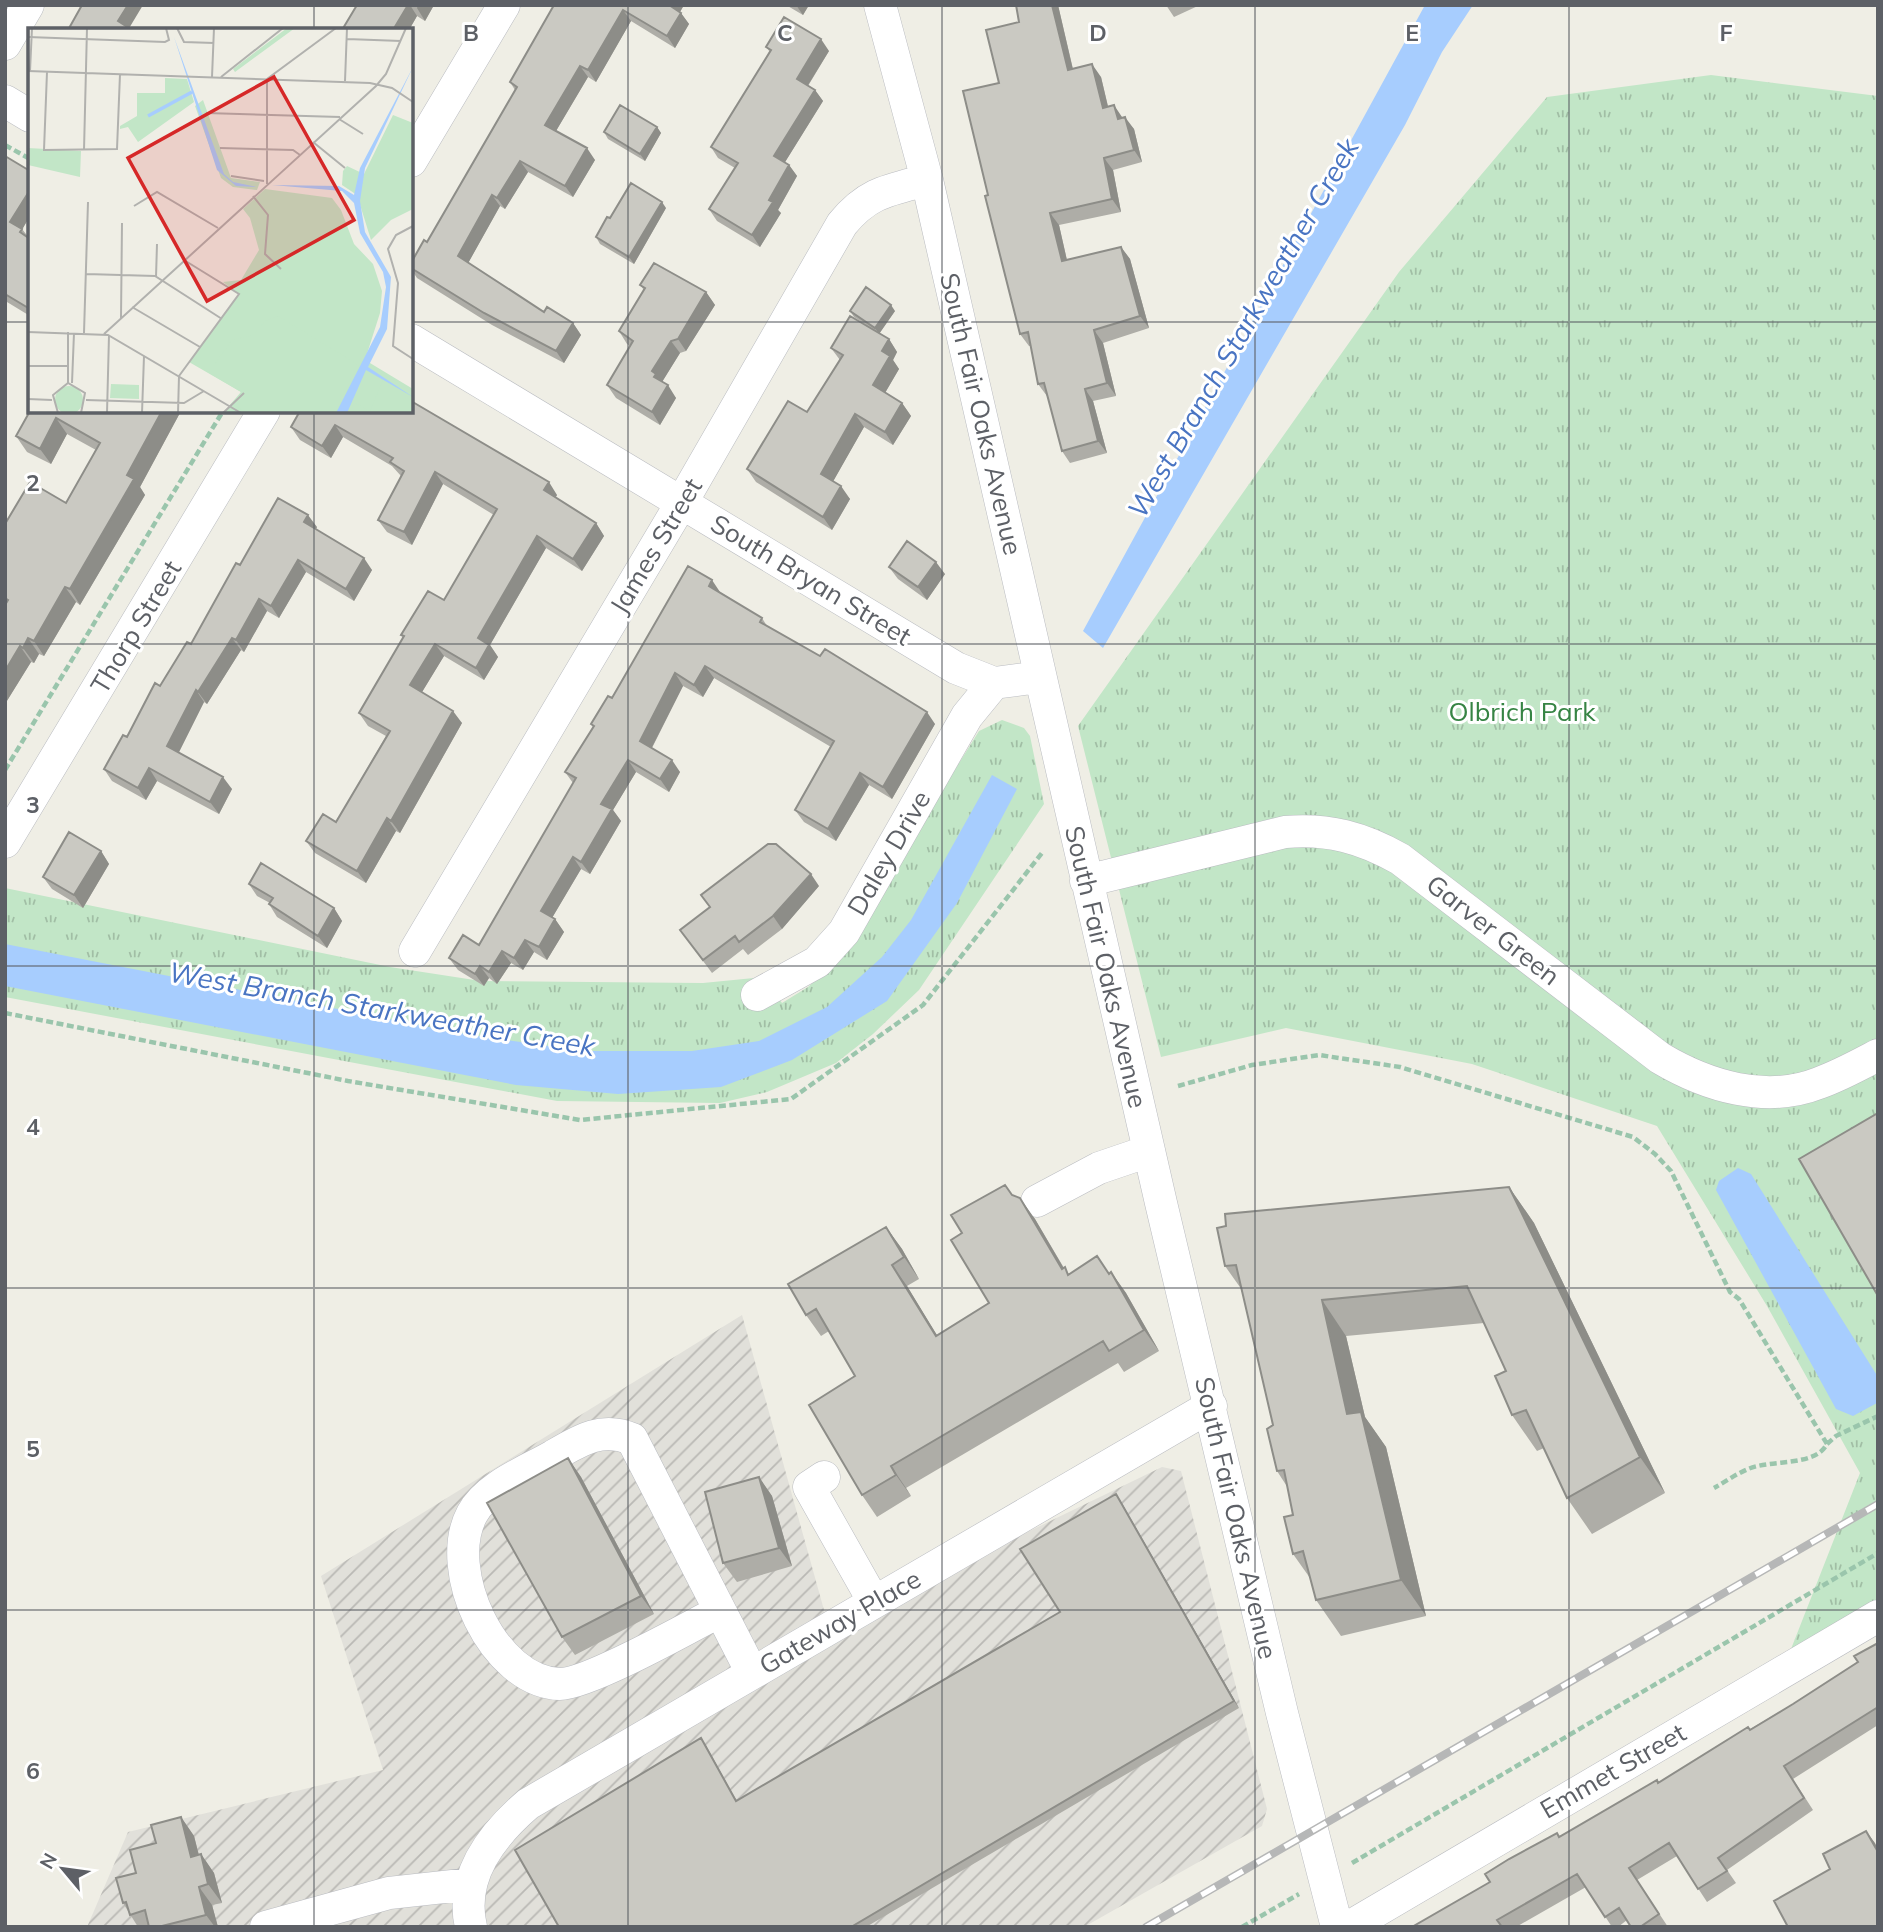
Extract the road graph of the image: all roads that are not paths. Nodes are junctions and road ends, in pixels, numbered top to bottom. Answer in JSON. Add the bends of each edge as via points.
{"nodes":[{"id":1,"x":28,"y":5,"type":"edge"},
{"id":2,"x":503,"y":5,"type":"edge"},
{"id":3,"x":880,"y":5,"type":"edge"},
{"id":4,"x":5,"y":44,"type":"edge"},
{"id":5,"x":5,"y":101,"type":"edge"},
{"id":6,"x":28,"y":115,"type":"edge"},
{"id":7,"x":413,"y":157,"type":"edge"},
{"id":8,"x":927,"y":180,"type":"junction"},
{"id":9,"x":413,"y":341,"type":"edge"},
{"id":10,"x":263,"y":413,"type":"edge"},
{"id":11,"x":682,"y":502,"type":"junction"},
{"id":12,"x":1039,"y":677,"type":"junction"},
{"id":13,"x":994,"y":683,"type":"junction"},
{"id":14,"x":5,"y":842,"type":"edge"},
{"id":15,"x":1086,"y":881,"type":"junction"},
{"id":16,"x":415,"y":951,"type":"dead end"},
{"id":17,"x":757,"y":995,"type":"dead end"},
{"id":18,"x":1878,"y":1055,"type":"edge"},
{"id":19,"x":1149,"y":1151,"type":"junction"},
{"id":20,"x":1037,"y":1201,"type":"dead end"},
{"id":21,"x":1211,"y":1406,"type":"junction"},
{"id":22,"x":824,"y":1477,"type":"dead end"},
{"id":23,"x":874,"y":1602,"type":"junction"},
{"id":24,"x":720,"y":1611,"type":"junction"},
{"id":25,"x":1878,"y":1616,"type":"edge"},
{"id":26,"x":752,"y":1673,"type":"junction"},
{"id":27,"x":471,"y":1884,"type":"junction"},
{"id":28,"x":266,"y":1927,"type":"edge"},
{"id":29,"x":471,"y":1927,"type":"edge"},
{"id":30,"x":1337,"y":1927,"type":"edge"},
{"id":31,"x":1349,"y":1927,"type":"edge"}],
"edges":[{"from":1,"to":4,"type":"street"},
{"from":2,"to":7,"type":"street"},
{"from":3,"to":8,"type":"street","name":"South Fair Oaks Avenue"},
{"from":5,"to":6,"type":"street"},
{"from":8,"to":11,"type":"street","name":"James Street","via":[[877,193],[858,204],[842,223]]},
{"from":8,"to":12,"type":"street","name":"South Fair Oaks Avenue"},
{"from":9,"to":11,"type":"street","name":"South Bryan Street"},
{"from":10,"to":14,"type":"street","name":"Thorp Street"},
{"from":11,"to":13,"type":"street","name":"South Bryan Street","via":[[956,668]]},
{"from":11,"to":16,"type":"street","name":"James Street"},
{"from":12,"to":13,"type":"street","name":"South Bryan Street"},
{"from":12,"to":15,"type":"street","name":"South Fair Oaks Avenue"},
{"from":13,"to":17,"type":"street","name":"Daley Drive","via":[[967,716],[844,932],[817,962]]},
{"from":15,"to":18,"type":"street","name":"Garver Green","via":[[1285,832],[1333,833],[1379,847],[1400,859],[1660,1059],[1696,1077],[1735,1089],[1790,1090],[1818,1084]]},
{"from":15,"to":19,"type":"street","name":"South Fair Oaks Avenue"},
{"from":19,"to":20,"type":"street","via":[[1099,1168]]},
{"from":19,"to":21,"type":"street","name":"South Fair Oaks Avenue"},
{"from":21,"to":23,"type":"street","name":"Gateway Place"},
{"from":21,"to":30,"type":"street","name":"South Fair Oaks Avenue"},
{"from":22,"to":23,"type":"street","via":[[808,1487]]},
{"from":23,"to":26,"type":"street","name":"Gateway Place"},
{"from":24,"to":24,"type":"street","via":[[632,1439],[618,1433],[602,1432],[576,1442],[488,1495],[472,1514],[461,1564],[475,1608],[502,1656],[528,1676],[561,1684],[594,1674]]},
{"from":24,"to":26,"type":"street"},
{"from":25,"to":31,"type":"street","name":"Emmet Street"},
{"from":26,"to":27,"type":"street","name":"Gateway Place","via":[[528,1804],[501,1827],[483,1853]]},
{"from":27,"to":28,"type":"street","via":[[389,1894]]},
{"from":27,"to":29,"type":"street","name":"Gateway Place"}]}
